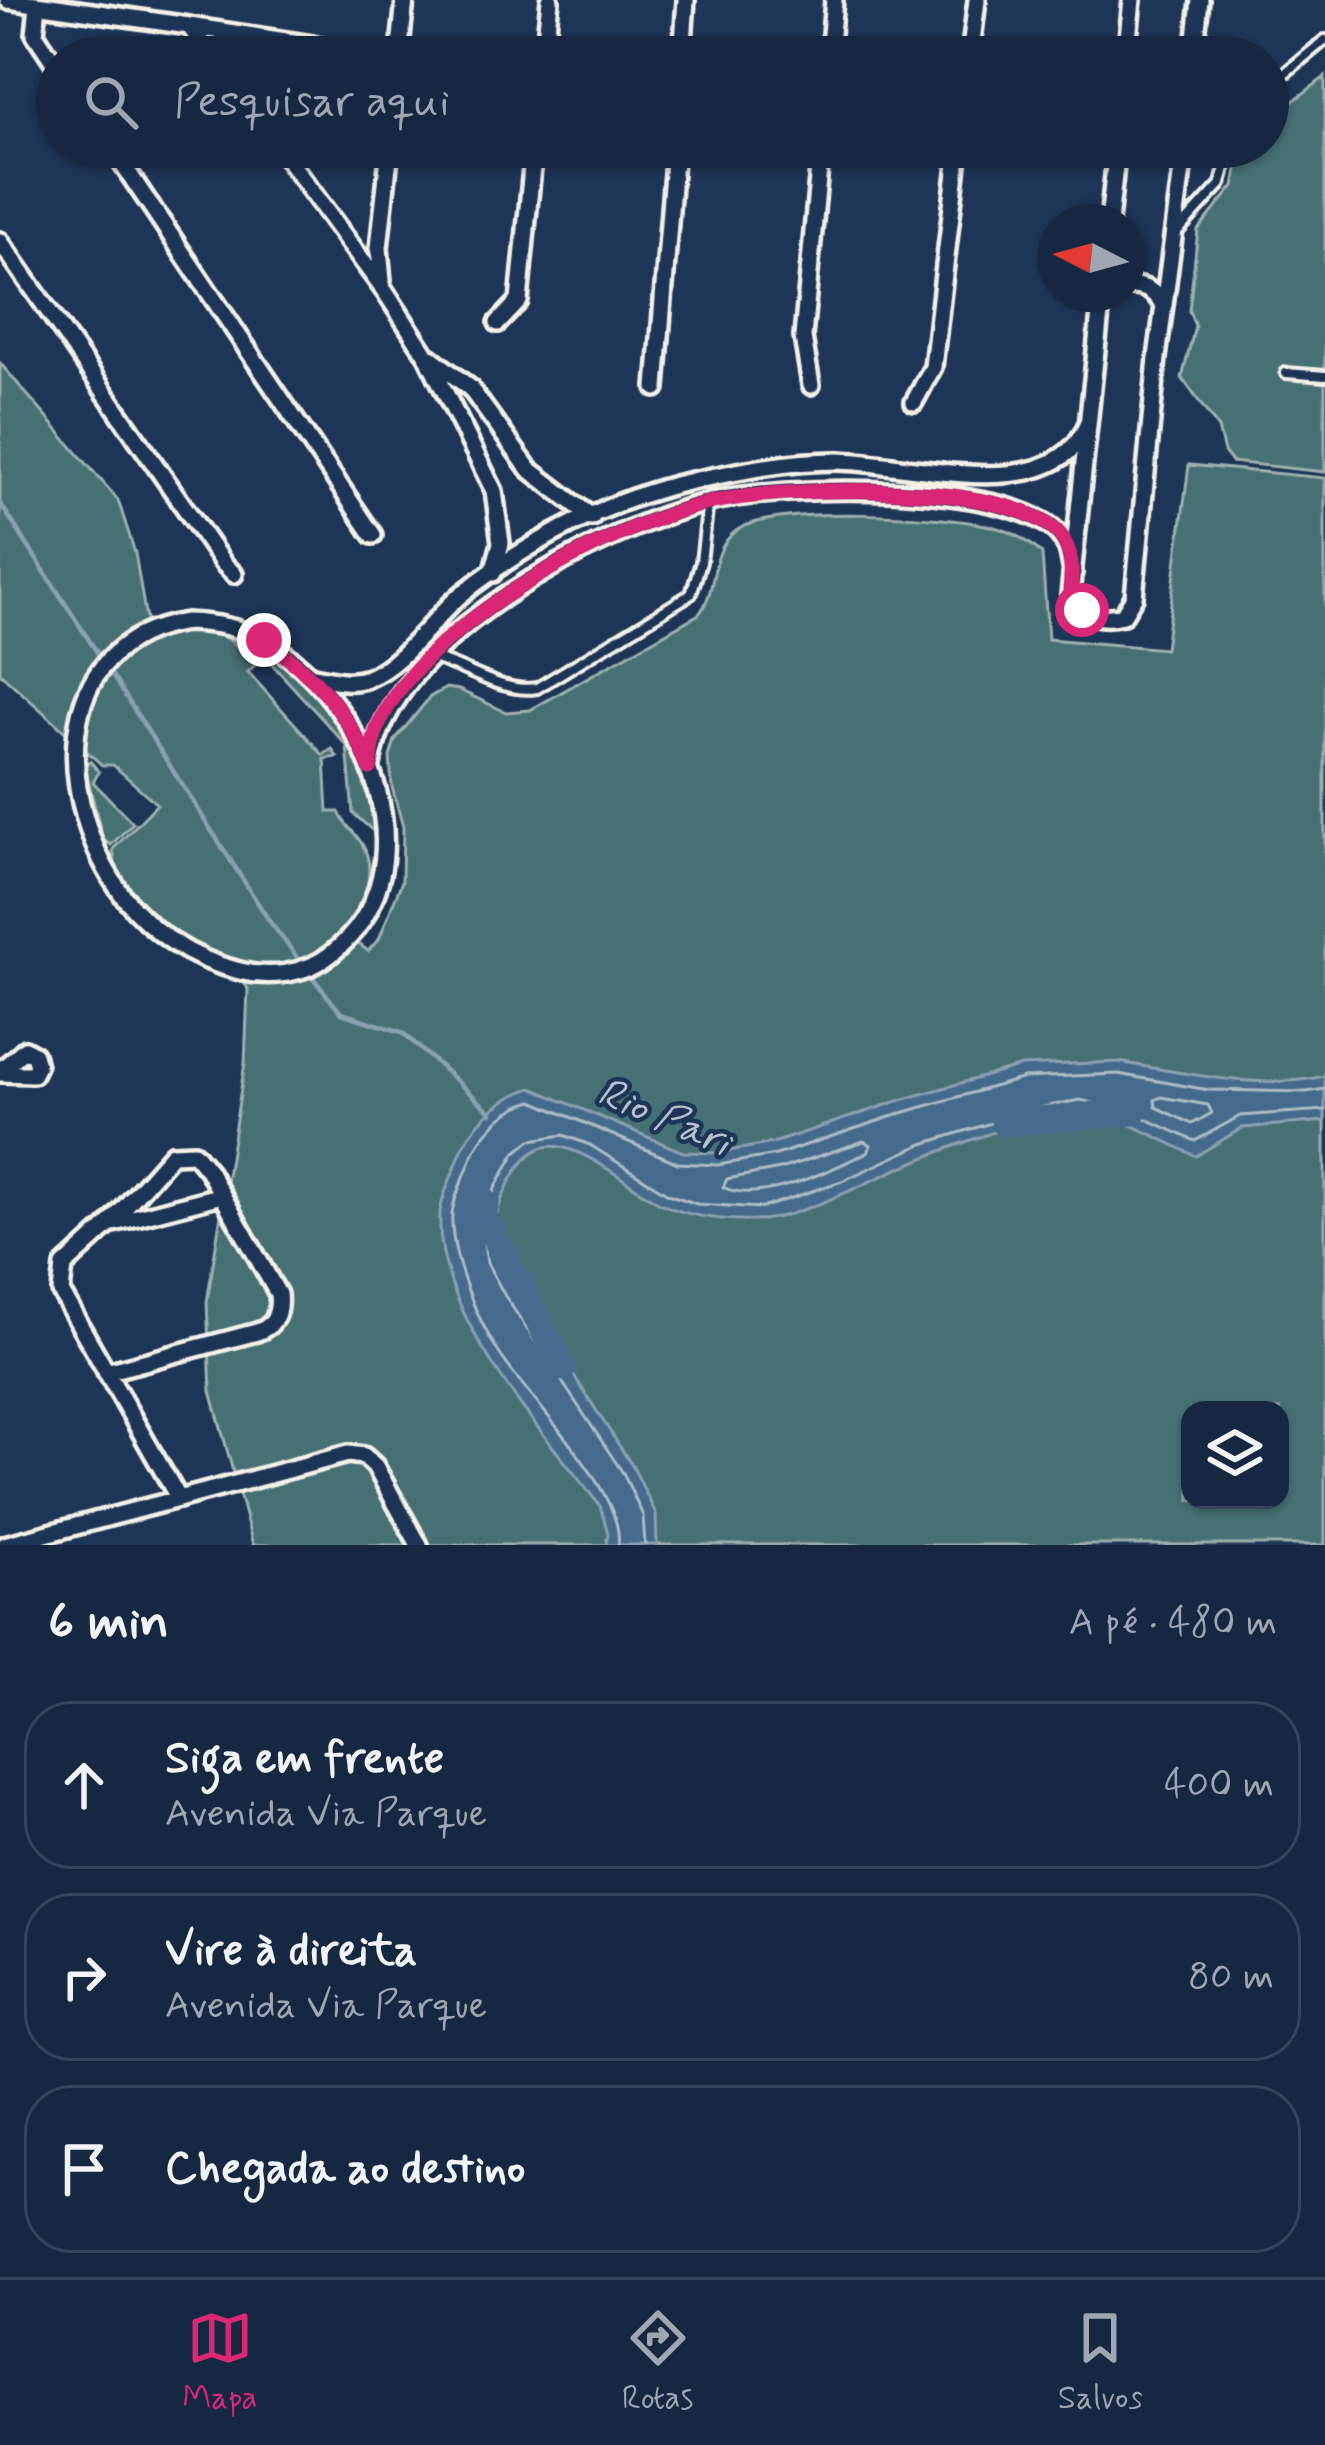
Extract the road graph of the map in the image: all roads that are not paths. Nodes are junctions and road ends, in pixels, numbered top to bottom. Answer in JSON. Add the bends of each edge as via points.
{"nodes":[{"id":1,"x":8,"y":0,"type":"edge"},
{"id":2,"x":405,"y":0,"type":"edge"},
{"id":3,"x":550,"y":0,"type":"edge"},
{"id":4,"x":686,"y":0,"type":"edge"},
{"id":5,"x":834,"y":0,"type":"edge"},
{"id":6,"x":976,"y":0,"type":"edge"},
{"id":7,"x":1132,"y":0,"type":"edge"},
{"id":8,"x":1200,"y":0,"type":"edge"},
{"id":9,"x":38,"y":4,"type":"junction"},
{"id":10,"x":190,"y":26,"type":"junction"},
{"id":11,"x":197,"y":36,"type":"edge"},
{"id":12,"x":256,"y":36,"type":"edge"},
{"id":13,"x":399,"y":36,"type":"edge"},
{"id":14,"x":546,"y":36,"type":"edge"},
{"id":15,"x":683,"y":36,"type":"edge"},
{"id":16,"x":831,"y":36,"type":"edge"},
{"id":17,"x":972,"y":36,"type":"edge"},
{"id":18,"x":1128,"y":36,"type":"edge"},
{"id":19,"x":1196,"y":36,"type":"edge"},
{"id":20,"x":36,"y":37,"type":"edge"},
{"id":21,"x":1325,"y":40,"type":"edge"},
{"id":22,"x":1289,"y":70,"type":"edge"},
{"id":23,"x":125,"y":168,"type":"edge"},
{"id":24,"x":294,"y":168,"type":"edge"},
{"id":25,"x":388,"y":168,"type":"edge"},
{"id":26,"x":532,"y":168,"type":"edge"},
{"id":27,"x":673,"y":168,"type":"edge"},
{"id":28,"x":818,"y":168,"type":"edge"},
{"id":29,"x":957,"y":168,"type":"edge"},
{"id":30,"x":1115,"y":168,"type":"edge"},
{"id":31,"x":1183,"y":168,"type":"edge"},
{"id":32,"x":1225,"y":168,"type":"edge"},
{"id":33,"x":1111,"y":204,"type":"edge"},
{"id":34,"x":1175,"y":236,"type":"junction"},
{"id":35,"x":0,"y":241,"type":"edge"},
{"id":36,"x":1145,"y":288,"type":"edge"},
{"id":37,"x":386,"y":293,"type":"junction"},
{"id":38,"x":1164,"y":305,"type":"junction"},
{"id":39,"x":1103,"y":312,"type":"edge"},
{"id":40,"x":498,"y":323,"type":"dead end"},
{"id":41,"x":427,"y":356,"type":"junction"},
{"id":42,"x":1286,"y":373,"type":"dead end"},
{"id":43,"x":1325,"y":376,"type":"edge"},
{"id":44,"x":811,"y":385,"type":"dead end"},
{"id":45,"x":656,"y":388,"type":"dead end"},
{"id":46,"x":914,"y":402,"type":"dead end"},
{"id":47,"x":1088,"y":423,"type":"junction"},
{"id":48,"x":708,"y":502,"type":"junction"},
{"id":49,"x":592,"y":517,"type":"junction"},
{"id":50,"x":373,"y":535,"type":"dead end"},
{"id":51,"x":494,"y":573,"type":"junction"},
{"id":52,"x":1072,"y":573,"type":"junction"},
{"id":53,"x":234,"y":574,"type":"dead end"},
{"id":54,"x":430,"y":658,"type":"junction"},
{"id":55,"x":309,"y":675,"type":"junction"},
{"id":56,"x":370,"y":768,"type":"junction"},
{"id":57,"x":222,"y":1195,"type":"junction"},
{"id":58,"x":110,"y":1224,"type":"junction"},
{"id":59,"x":106,"y":1372,"type":"junction"},
{"id":60,"x":178,"y":1499,"type":"junction"},
{"id":61,"x":4,"y":1545,"type":"edge"},
{"id":62,"x":419,"y":1545,"type":"edge"}],
"edges":[{"from":1,"to":9,"type":"street"},
{"from":2,"to":13,"type":"street"},
{"from":3,"to":14,"type":"street"},
{"from":4,"to":15,"type":"street"},
{"from":5,"to":16,"type":"street"},
{"from":6,"to":17,"type":"street"},
{"from":7,"to":18,"type":"street"},
{"from":8,"to":19,"type":"street"},
{"from":9,"to":10,"type":"street"},
{"from":9,"to":20,"type":"street"},
{"from":10,"to":11,"type":"street"},
{"from":10,"to":12,"type":"street"},
{"from":21,"to":22,"type":"lane"},
{"from":23,"to":50,"type":"street"},
{"from":24,"to":37,"type":"street"},
{"from":25,"to":37,"type":"street","via":[[379,272]]},
{"from":26,"to":40,"type":"street","via":[[519,301]]},
{"from":27,"to":45,"type":"street"},
{"from":28,"to":44,"type":"street","via":[[802,338]]},
{"from":29,"to":46,"type":"street","via":[[933,367]]},
{"from":30,"to":33,"type":"street"},
{"from":31,"to":34,"type":"street"},
{"from":32,"to":34,"type":"lane","via":[[1221,184]]},
{"from":34,"to":38,"type":"street"},
{"from":35,"to":53,"type":"street"},
{"from":36,"to":38,"type":"street"},
{"from":37,"to":41,"type":"street"},
{"from":38,"to":52,"type":"street","via":[[1134,597],[1123,615],[1096,617],[1070,595]]},
{"from":39,"to":47,"type":"street"},
{"from":41,"to":49,"type":"street","via":[[470,388],[530,470]]},
{"from":41,"to":51,"type":"street","via":[[494,491],[501,543]]},
{"from":42,"to":43,"type":"lane"},
{"from":47,"to":49,"type":"street","via":[[1055,464],[1023,475],[784,464],[685,482]]},
{"from":47,"to":52,"type":"street"},
{"from":48,"to":52,"type":"street","via":[[840,491],[977,501],[1044,521],[1068,547]]},
{"from":48,"to":54,"type":"street","via":[[542,574]]},
{"from":48,"to":54,"type":"lane","via":[[691,594],[536,688],[510,688]]},
{"from":49,"to":51,"type":"street"},
{"from":51,"to":55,"type":"street","via":[[371,677]]},
{"from":54,"to":56,"type":"street","via":[[382,718]]},
{"from":55,"to":56,"type":"street","via":[[333,699]]},
{"from":55,"to":56,"type":"street","via":[[264,640],[214,623],[137,634],[105,663],[81,709],[77,791],[86,826],[126,898],[156,930],[213,965],[268,975],[303,968],[343,945],[370,907],[384,831]]},
{"from":57,"to":58,"type":"street"},
{"from":57,"to":58,"type":"street","via":[[200,1157],[172,1154]]},
{"from":57,"to":59,"type":"street","via":[[278,1294],[273,1322]]},
{"from":58,"to":59,"type":"street","via":[[62,1270],[62,1292]]},
{"from":59,"to":60,"type":"street"},
{"from":60,"to":61,"type":"street"},
{"from":60,"to":62,"type":"street","via":[[364,1456]]}]}
